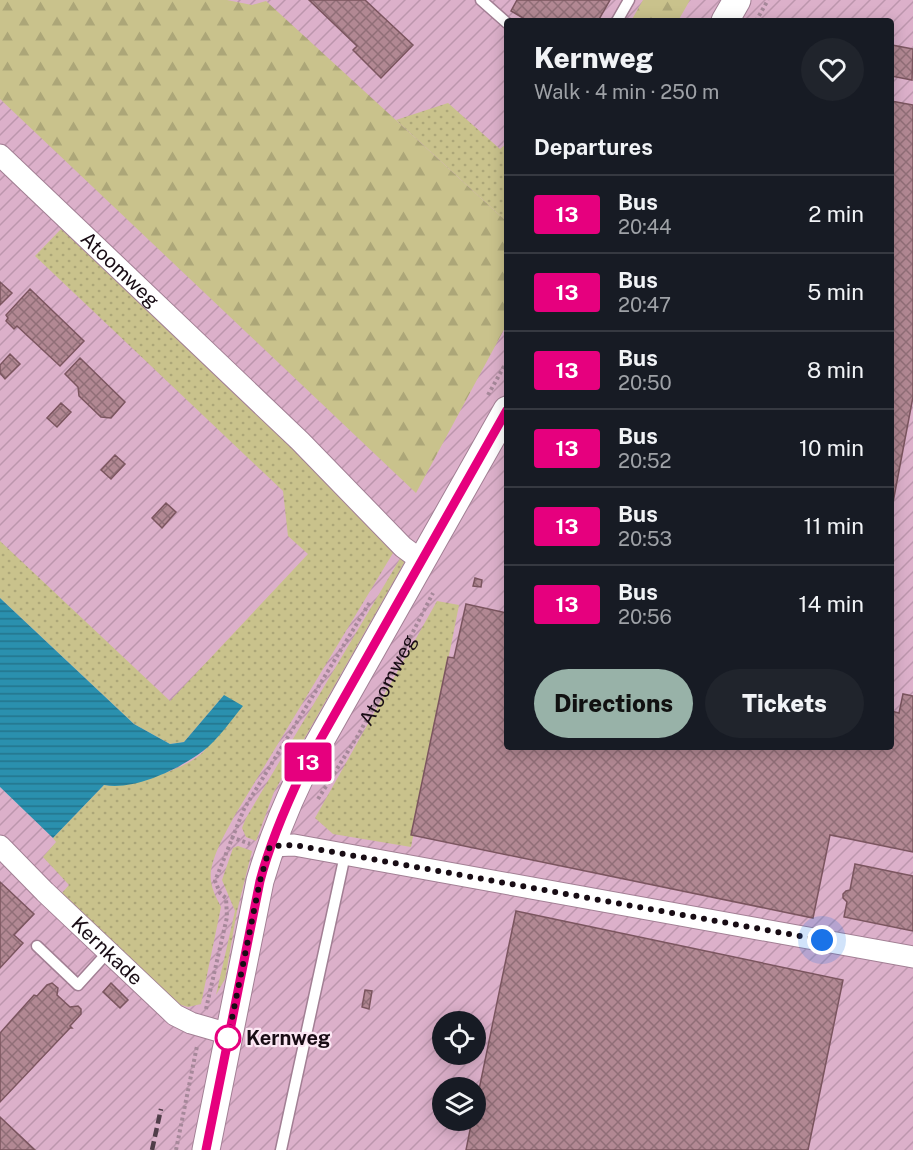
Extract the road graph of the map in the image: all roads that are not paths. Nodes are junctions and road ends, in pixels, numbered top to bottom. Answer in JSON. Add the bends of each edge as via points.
{"nodes":[{"id":1,"x":481,"y":0,"type":"edge"},
{"id":2,"x":629,"y":0,"type":"edge"},
{"id":3,"x":737,"y":0,"type":"edge"},
{"id":4,"x":619,"y":18,"type":"edge"},
{"id":5,"x":727,"y":18,"type":"edge"},
{"id":6,"x":504,"y":20,"type":"edge"},
{"id":7,"x":0,"y":156,"type":"edge"},
{"id":8,"x":504,"y":415,"type":"edge"},
{"id":9,"x":422,"y":561,"type":"junction"},
{"id":10,"x":0,"y":846,"type":"edge"},
{"id":11,"x":270,"y":846,"type":"junction"},
{"id":12,"x":345,"y":855,"type":"junction"},
{"id":13,"x":37,"y":946,"type":"dead end"},
{"id":14,"x":108,"y":952,"type":"junction"},
{"id":15,"x":913,"y":957,"type":"edge"},
{"id":16,"x":229,"y":1034,"type":"junction"},
{"id":17,"x":206,"y":1150,"type":"edge"},
{"id":18,"x":281,"y":1150,"type":"edge"}],
"edges":[{"from":1,"to":6,"type":"lane"},
{"from":2,"to":4,"type":"lane"},
{"from":3,"to":5,"type":"street"},
{"from":7,"to":9,"type":"street","name":"Atoomweg","via":[[300,441],[402,547]]},
{"from":8,"to":9,"type":"street","name":"Atoomweg"},
{"from":9,"to":11,"type":"street","name":"Atoomweg","via":[[302,772]]},
{"from":10,"to":14,"type":"street","name":"Kernkade"},
{"from":11,"to":12,"type":"street","via":[[294,845]]},
{"from":11,"to":16,"type":"street","name":"Atoomweg"},
{"from":12,"to":15,"type":"street"},
{"from":12,"to":18,"type":"lane"},
{"from":13,"to":14,"type":"lane","via":[[78,985]]},
{"from":14,"to":16,"type":"street","name":"Kernkade","via":[[175,1015]]},
{"from":16,"to":17,"type":"street","name":"Atoomweg"}]}
